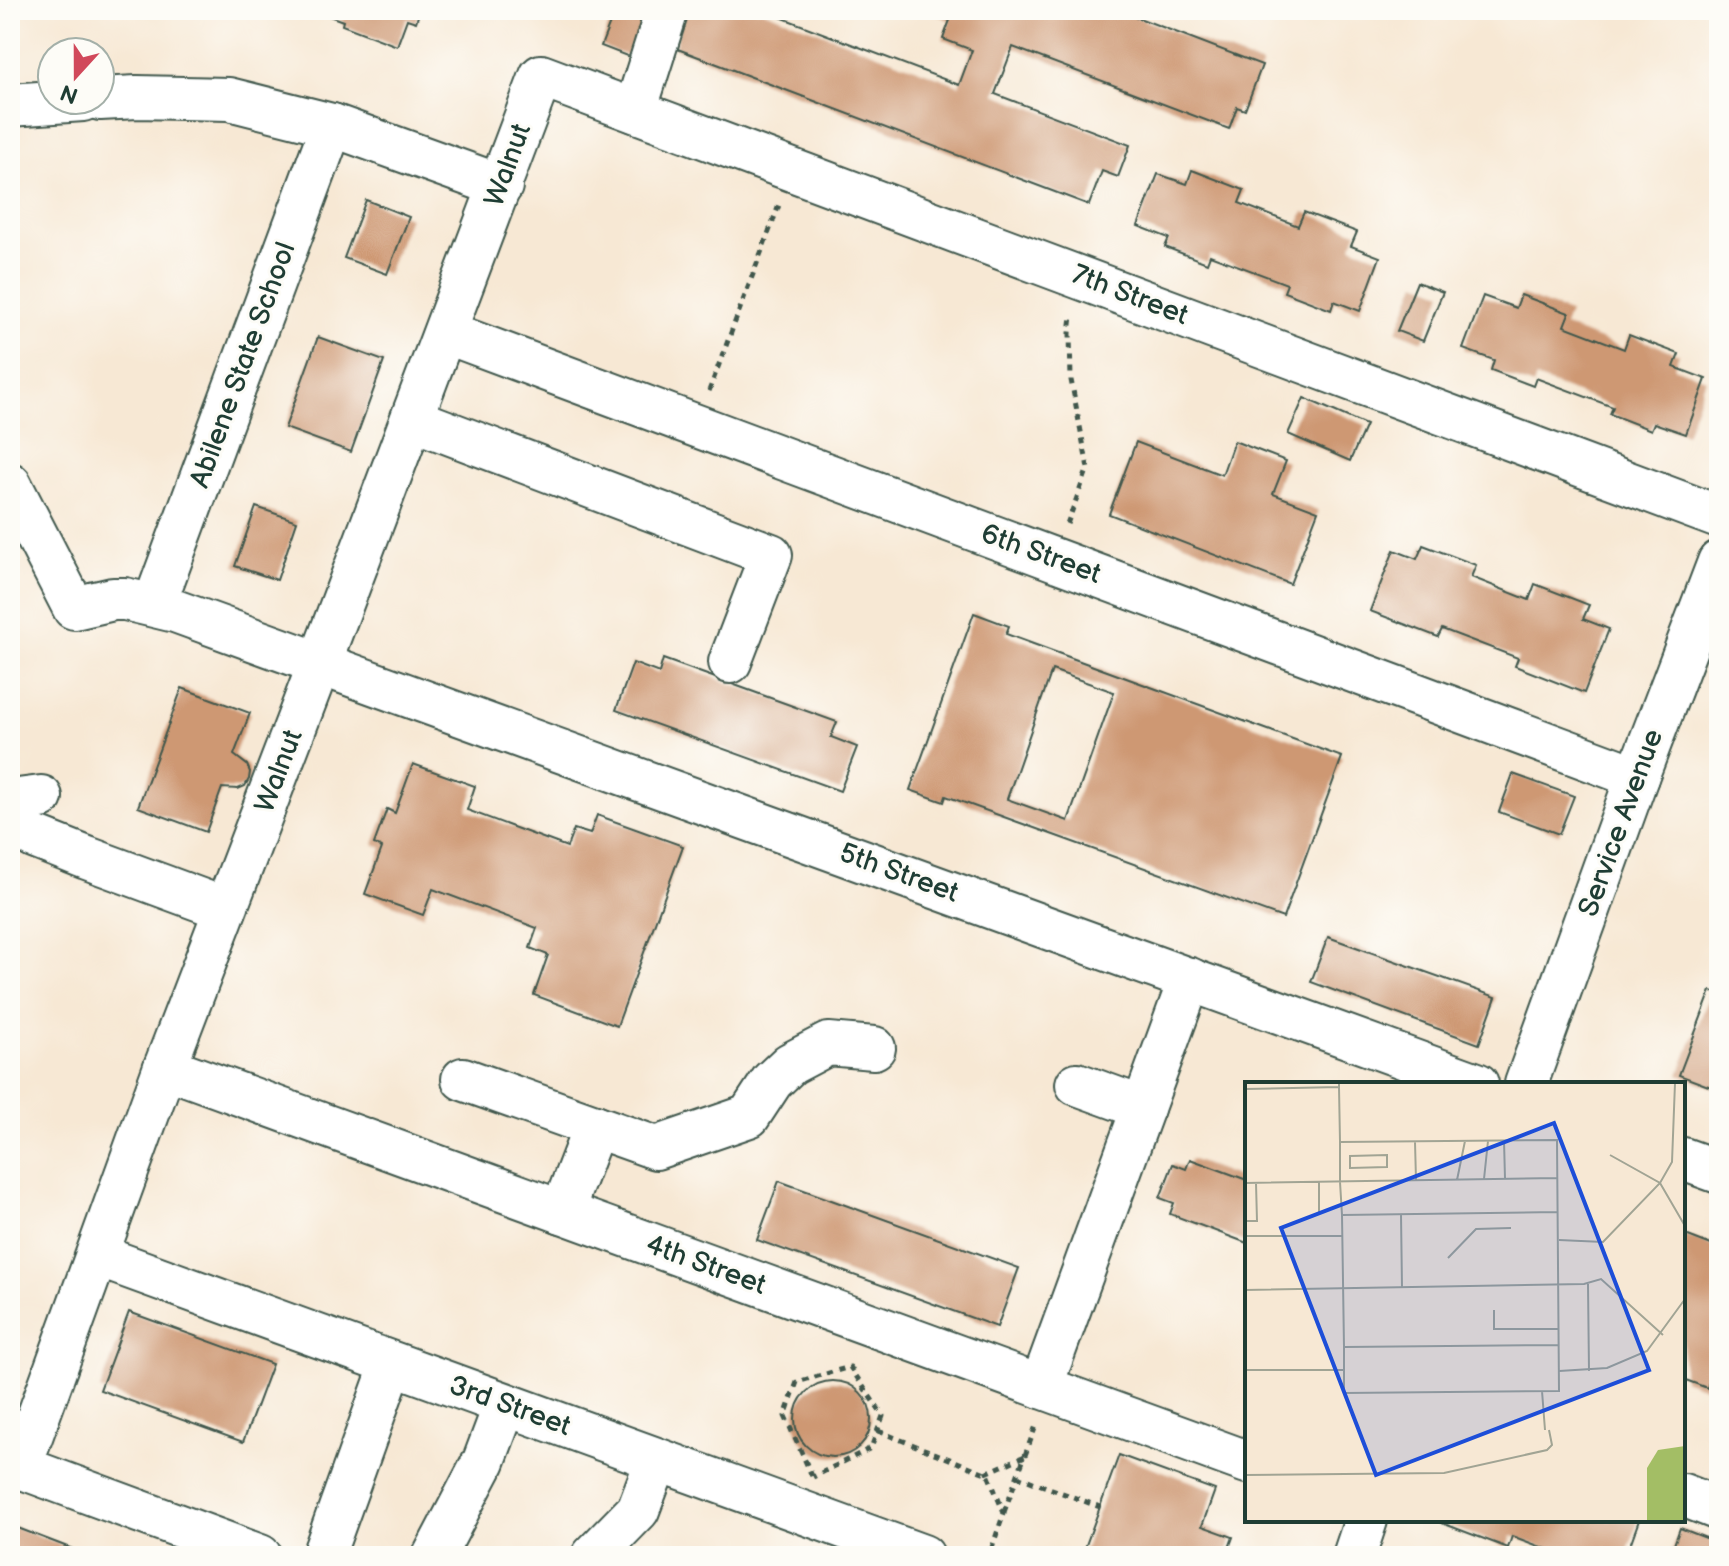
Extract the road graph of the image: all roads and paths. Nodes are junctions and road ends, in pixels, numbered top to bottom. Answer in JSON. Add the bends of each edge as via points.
{"nodes":[{"id":1,"x":667,"y":10,"type":"edge"},
{"id":2,"x":541,"y":76,"type":"joint"},
{"id":3,"x":116,"y":98,"type":"edge"},
{"id":4,"x":36,"y":103,"type":"edge"},
{"id":5,"x":10,"y":105,"type":"edge"},
{"id":6,"x":635,"y":111,"type":"junction"},
{"id":7,"x":332,"y":125,"type":"junction"},
{"id":8,"x":792,"y":169,"type":"junction"},
{"id":9,"x":501,"y":186,"type":"junction"},
{"id":10,"x":1081,"y":277,"type":"junction"},
{"id":11,"x":445,"y":332,"type":"junction"},
{"id":12,"x":412,"y":419,"type":"junction"},
{"id":13,"x":696,"y":425,"type":"junction"},
{"id":14,"x":10,"y":484,"type":"edge"},
{"id":15,"x":1719,"y":517,"type":"edge"},
{"id":16,"x":1054,"y":559,"type":"junction"},
{"id":17,"x":1719,"y":562,"type":"edge"},
{"id":18,"x":165,"y":608,"type":"junction"},
{"id":19,"x":1702,"y":657,"type":"edge"},
{"id":20,"x":320,"y":662,"type":"junction"},
{"id":21,"x":730,"y":662,"type":"dead end"},
{"id":22,"x":1637,"y":777,"type":"junction"},
{"id":23,"x":20,"y":807,"type":"edge"},
{"id":24,"x":225,"y":909,"type":"junction"},
{"id":25,"x":1190,"y":979,"type":"junction"},
{"id":26,"x":874,"y":1048,"type":"dead end"},
{"id":27,"x":165,"y":1067,"type":"junction"},
{"id":28,"x":463,"y":1079,"type":"dead end"},
{"id":29,"x":1472,"y":1082,"type":"edge"},
{"id":30,"x":1527,"y":1082,"type":"edge"},
{"id":31,"x":1077,"y":1084,"type":"dead end"},
{"id":32,"x":1143,"y":1108,"type":"junction"},
{"id":33,"x":595,"y":1126,"type":"junction"},
{"id":34,"x":1685,"y":1160,"type":"edge"},
{"id":35,"x":1719,"y":1172,"type":"edge"},
{"id":36,"x":562,"y":1212,"type":"junction"},
{"id":37,"x":98,"y":1256,"type":"junction"},
{"id":38,"x":392,"y":1364,"type":"junction"},
{"id":39,"x":1045,"y":1388,"type":"junction"},
{"id":40,"x":505,"y":1405,"type":"junction"},
{"id":41,"x":878,"y":1431,"type":"junction"},
{"id":42,"x":1025,"y":1456,"type":"junction"},
{"id":43,"x":657,"y":1460,"type":"junction"},
{"id":44,"x":1245,"y":1461,"type":"edge"},
{"id":45,"x":985,"y":1473,"type":"junction"},
{"id":46,"x":1017,"y":1476,"type":"junction"},
{"id":47,"x":1685,"y":1496,"type":"edge"},
{"id":48,"x":1100,"y":1507,"type":"dead end"},
{"id":49,"x":1719,"y":1509,"type":"edge"},
{"id":50,"x":1004,"y":1513,"type":"junction"},
{"id":51,"x":1365,"y":1522,"type":"edge"},
{"id":52,"x":896,"y":1551,"type":"edge"},
{"id":53,"x":260,"y":1556,"type":"edge"},
{"id":54,"x":323,"y":1556,"type":"edge"},
{"id":55,"x":434,"y":1556,"type":"edge"},
{"id":56,"x":593,"y":1556,"type":"edge"},
{"id":57,"x":989,"y":1556,"type":"edge"},
{"id":58,"x":1354,"y":1556,"type":"edge"}],
"edges":[{"from":1,"to":6,"type":"street"},
{"from":2,"to":6,"type":"street","name":"7th Street"},
{"from":2,"to":9,"type":"street","name":"Walnut"},
{"from":3,"to":7,"type":"street","via":[[229,99]]},
{"from":4,"to":5,"type":"street"},
{"from":6,"to":8,"type":"street","name":"7th Street"},
{"from":7,"to":9,"type":"street"},
{"from":7,"to":18,"type":"street","name":"Abilene State School"},
{"from":8,"to":10,"type":"street","name":"7th Street"},
{"from":8,"to":13,"type":"path"},
{"from":9,"to":11,"type":"street","name":"Walnut"},
{"from":10,"to":15,"type":"street","name":"7th Street"},
{"from":10,"to":16,"type":"path","via":[[1073,299],[1071,380],[1088,468]]},
{"from":11,"to":12,"type":"street","name":"Walnut"},
{"from":11,"to":13,"type":"street","name":"6th Street"},
{"from":12,"to":20,"type":"street","name":"Walnut"},
{"from":12,"to":21,"type":"street","via":[[771,555]]},
{"from":13,"to":16,"type":"street","name":"6th Street"},
{"from":14,"to":18,"type":"street","via":[[87,621],[113,599]]},
{"from":16,"to":22,"type":"street","name":"6th Street"},
{"from":17,"to":19,"type":"street","name":"Service Avenue"},
{"from":18,"to":20,"type":"street"},
{"from":19,"to":22,"type":"street","name":"Service Avenue"},
{"from":20,"to":24,"type":"street","name":"Walnut"},
{"from":20,"to":25,"type":"street","name":"5th Street"},
{"from":22,"to":30,"type":"street","name":"Service Avenue"},
{"from":23,"to":24,"type":"street","via":[[34,837]]},
{"from":24,"to":27,"type":"street","name":"Walnut"},
{"from":25,"to":29,"type":"street","name":"5th Street"},
{"from":25,"to":32,"type":"street"},
{"from":26,"to":33,"type":"street","via":[[828,1044],[790,1064],[749,1116],[656,1148]]},
{"from":27,"to":36,"type":"street","name":"4th Street"},
{"from":27,"to":37,"type":"street","name":"Walnut"},
{"from":28,"to":33,"type":"street"},
{"from":31,"to":32,"type":"street"},
{"from":32,"to":39,"type":"street"},
{"from":33,"to":36,"type":"street"},
{"from":34,"to":35,"type":"street"},
{"from":36,"to":39,"type":"street","name":"4th Street"},
{"from":37,"to":38,"type":"street","name":"3rd Street"},
{"from":37,"to":53,"type":"street","name":"Walnut","via":[[20,1467]]},
{"from":38,"to":40,"type":"street","name":"3rd Street"},
{"from":38,"to":54,"type":"street"},
{"from":39,"to":42,"type":"path"},
{"from":39,"to":44,"type":"street","name":"4th Street"},
{"from":40,"to":43,"type":"street","name":"3rd Street"},
{"from":40,"to":55,"type":"street","via":[[484,1461]]},
{"from":41,"to":41,"type":"path","via":[[883,1416],[850,1367],[797,1382],[785,1416],[813,1477],[871,1448]]},
{"from":41,"to":45,"type":"path"},
{"from":42,"to":45,"type":"path"},
{"from":42,"to":46,"type":"path"},
{"from":43,"to":52,"type":"street","name":"3rd Street"},
{"from":43,"to":56,"type":"street","via":[[638,1510]]},
{"from":45,"to":50,"type":"path"},
{"from":46,"to":48,"type":"path"},
{"from":46,"to":50,"type":"path"},
{"from":47,"to":49,"type":"street"},
{"from":50,"to":57,"type":"path"},
{"from":51,"to":58,"type":"street"}]}
